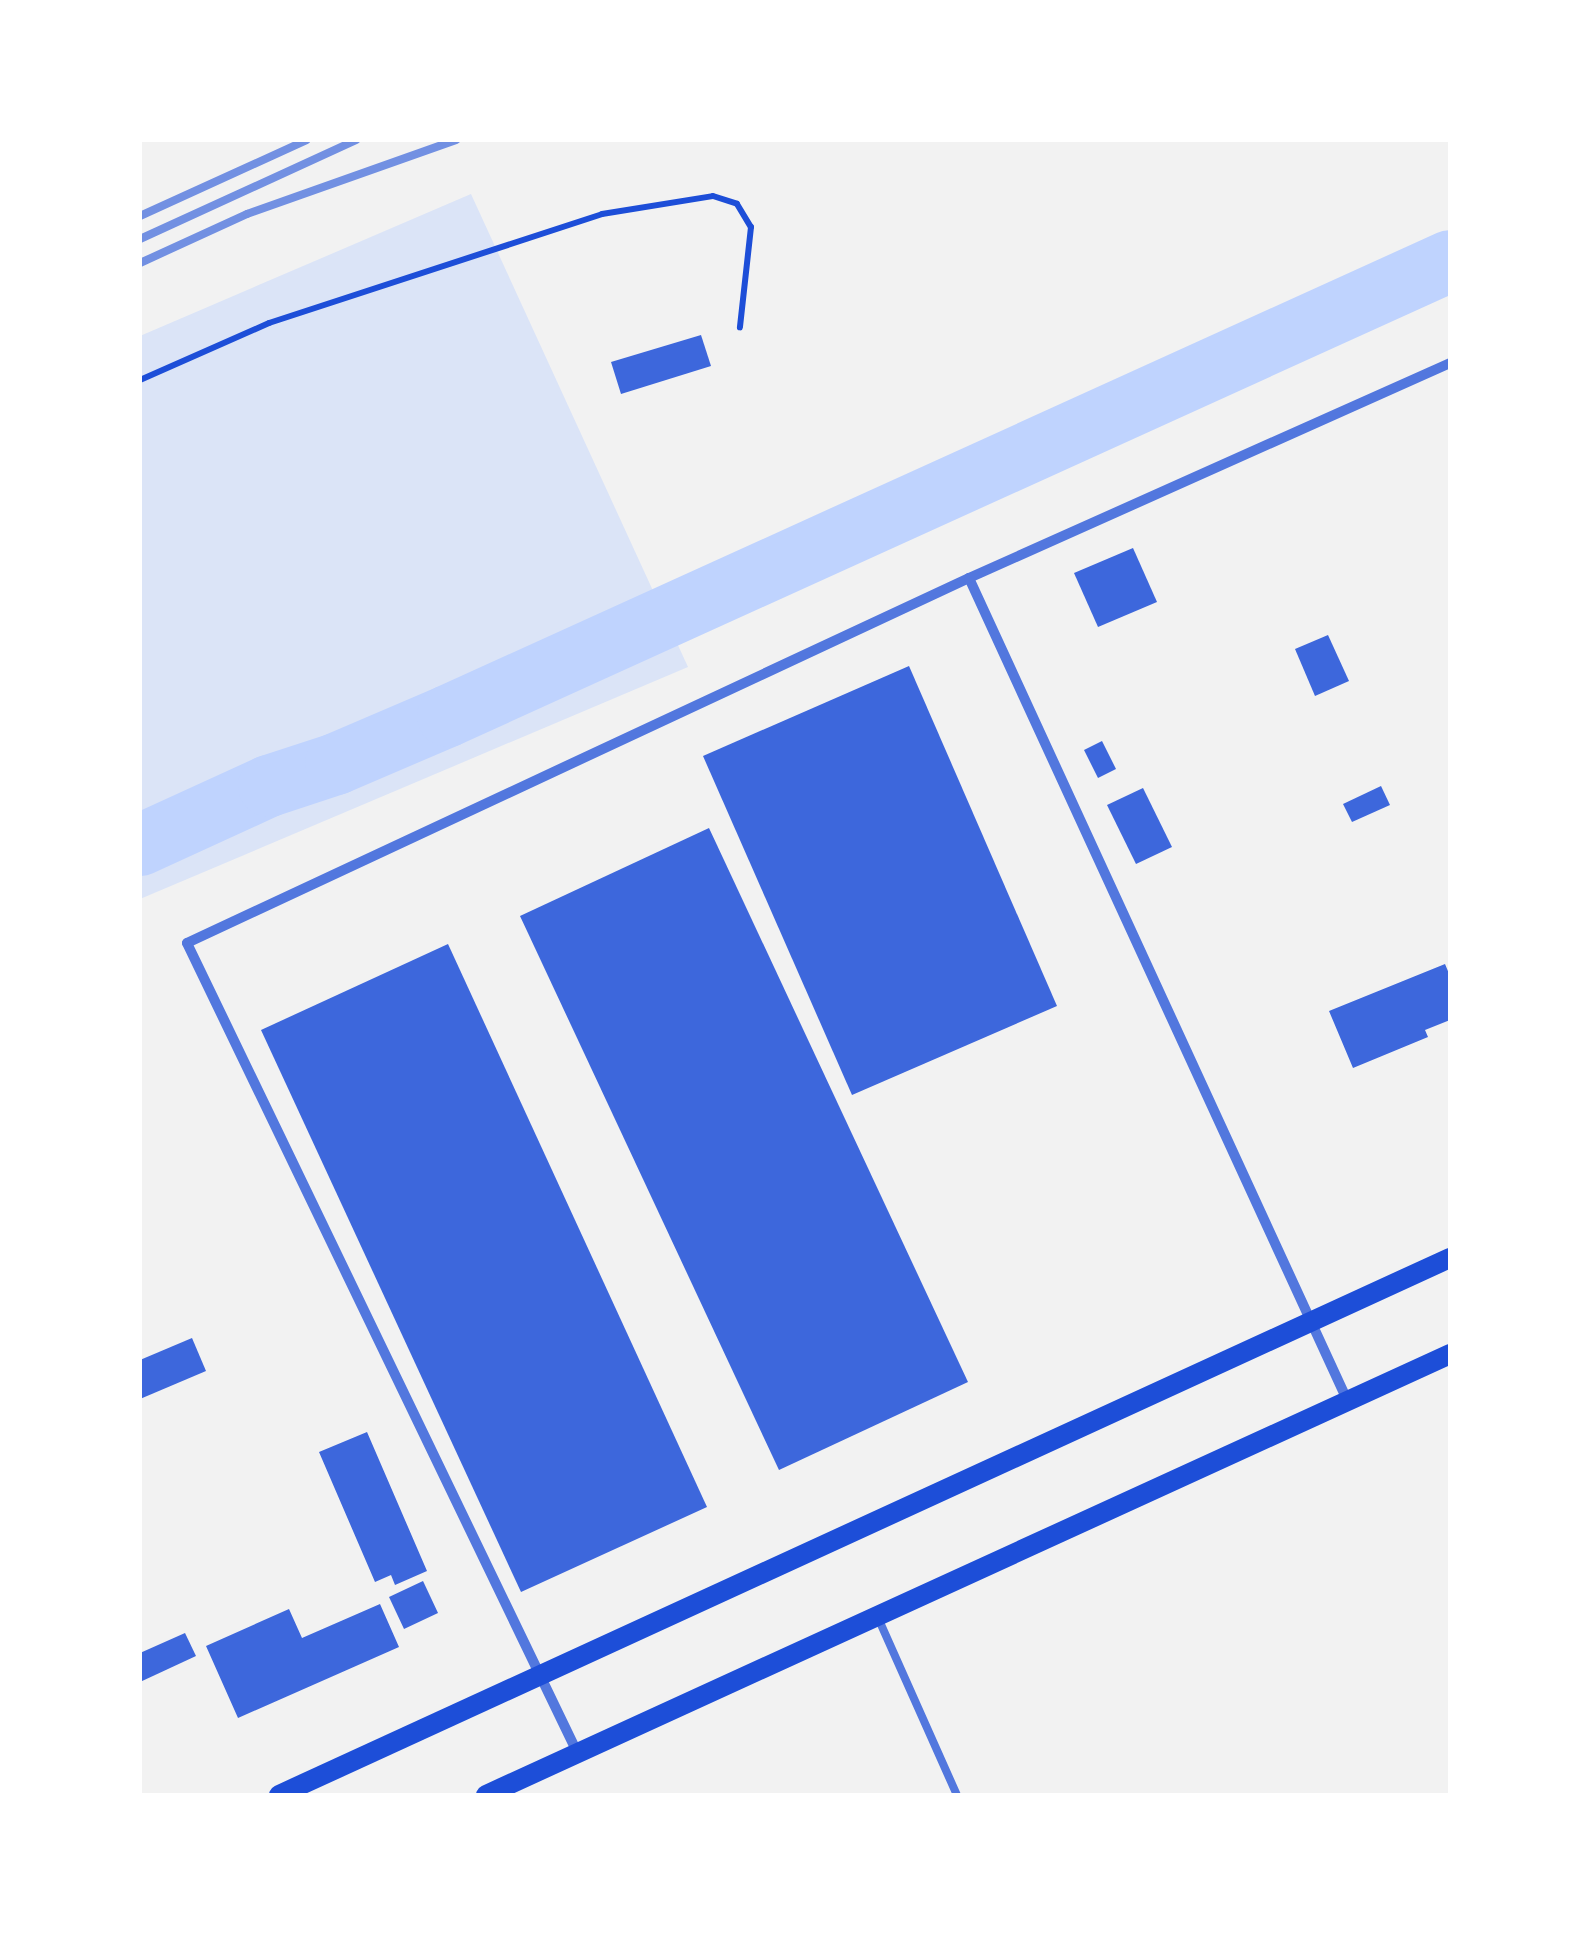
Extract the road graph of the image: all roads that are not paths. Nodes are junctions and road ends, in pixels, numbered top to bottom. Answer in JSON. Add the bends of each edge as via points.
{"nodes":[{"id":1,"x":1450,"y":363,"type":"edge"},
{"id":2,"x":969,"y":578,"type":"junction"},
{"id":3,"x":1450,"y":1258,"type":"edge"},
{"id":4,"x":1310,"y":1322,"type":"junction"},
{"id":5,"x":1450,"y":1354,"type":"edge"},
{"id":6,"x":1347,"y":1400,"type":"junction"},
{"id":7,"x":878,"y":1616,"type":"junction"},
{"id":8,"x":540,"y":1675,"type":"junction"},
{"id":9,"x":578,"y":1753,"type":"junction"},
{"id":10,"x":279,"y":1795,"type":"edge"},
{"id":11,"x":486,"y":1795,"type":"edge"},
{"id":12,"x":957,"y":1795,"type":"edge"}],
"edges":[{"from":1,"to":2,"type":"street"},
{"from":2,"to":4,"type":"street"},
{"from":2,"to":8,"type":"street","via":[[187,943]]},
{"from":3,"to":4,"type":"main road"},
{"from":4,"to":6,"type":"street"},
{"from":4,"to":8,"type":"main road"},
{"from":5,"to":6,"type":"main road"},
{"from":6,"to":7,"type":"main road"},
{"from":7,"to":9,"type":"main road"},
{"from":7,"to":12,"type":"lane"},
{"from":8,"to":9,"type":"street"},
{"from":8,"to":10,"type":"main road"},
{"from":9,"to":11,"type":"main road"}]}
